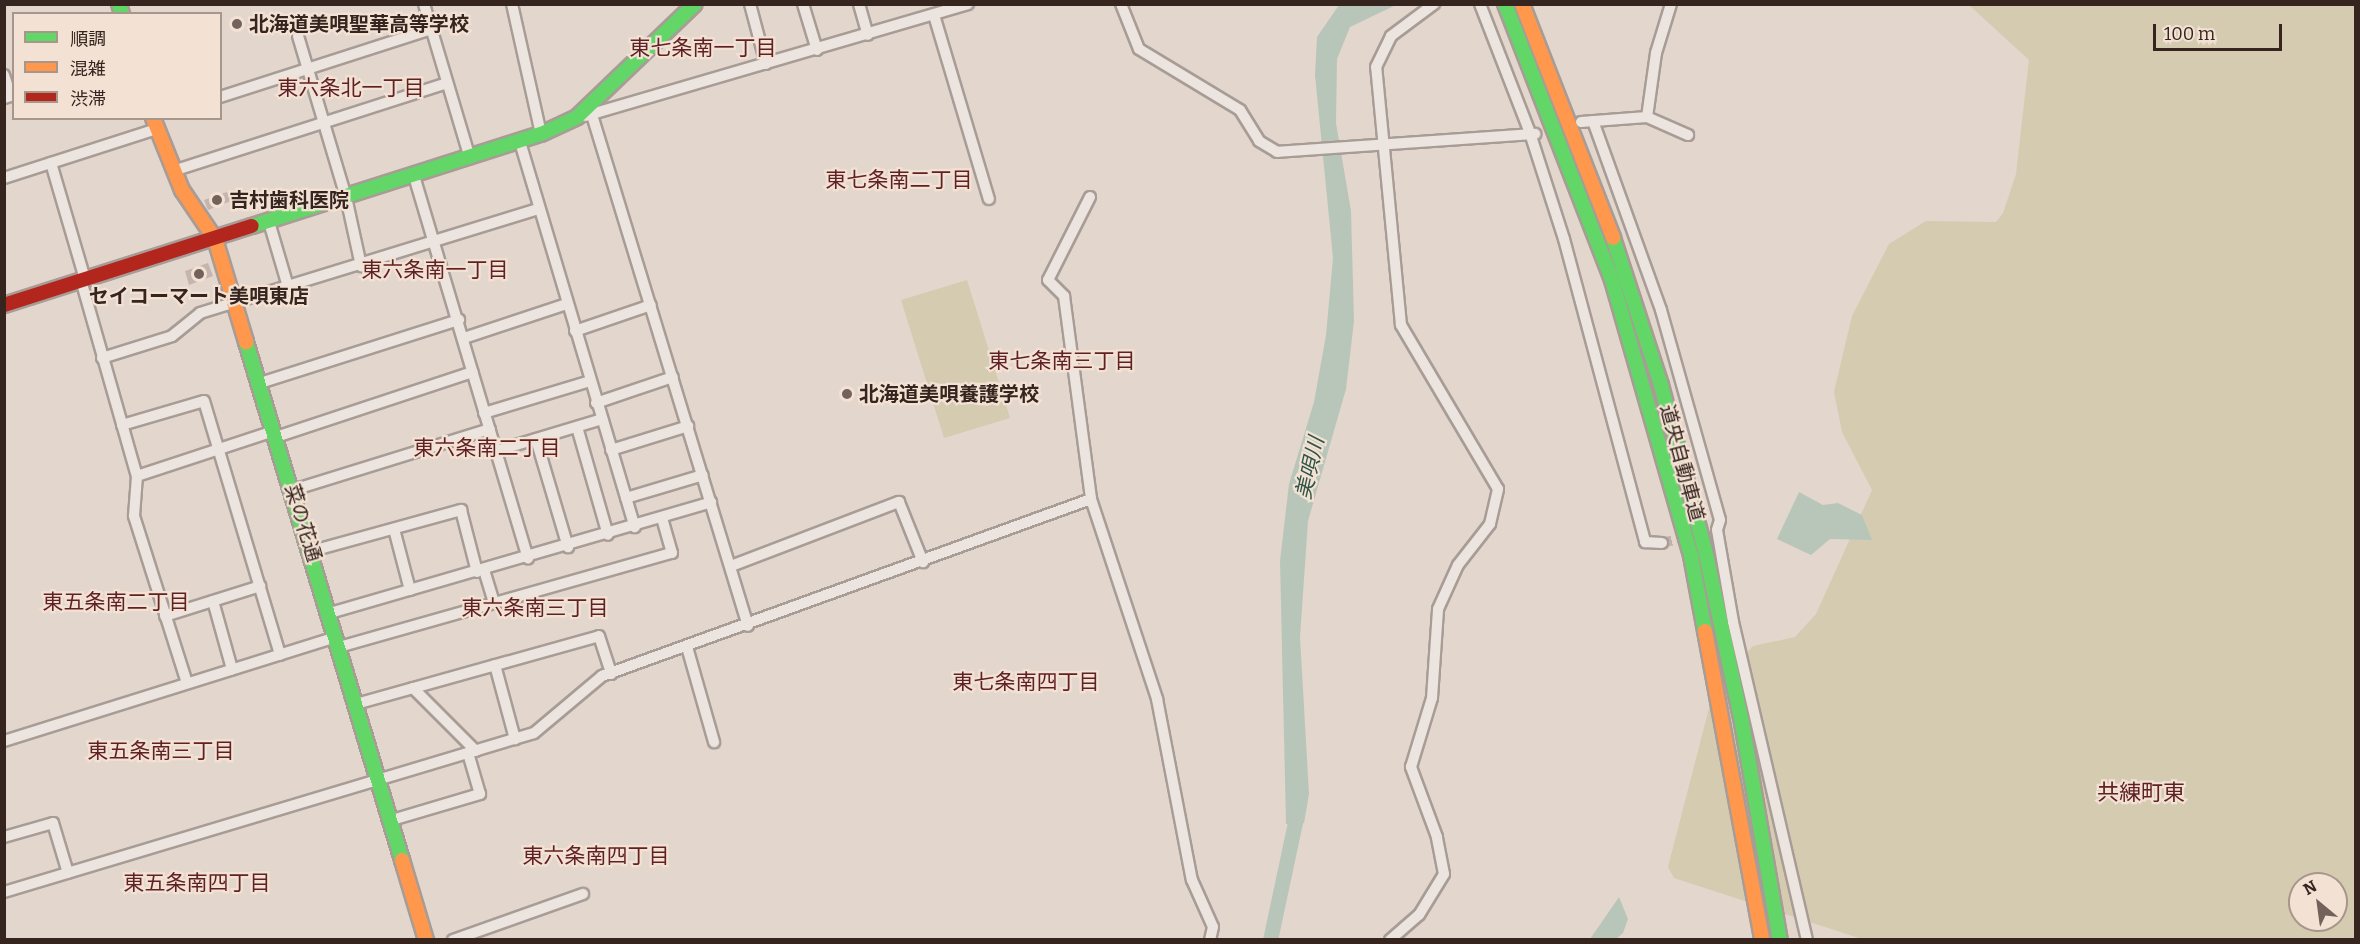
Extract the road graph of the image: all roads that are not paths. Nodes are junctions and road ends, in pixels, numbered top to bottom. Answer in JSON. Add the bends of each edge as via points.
{"nodes":[{"id":1,"x":424,"y":4,"type":"edge"},
{"id":2,"x":512,"y":4,"type":"edge"},
{"id":3,"x":695,"y":4,"type":"edge"},
{"id":4,"x":750,"y":4,"type":"edge"},
{"id":5,"x":803,"y":4,"type":"edge"},
{"id":6,"x":859,"y":4,"type":"edge"},
{"id":7,"x":968,"y":4,"type":"edge"},
{"id":8,"x":1121,"y":4,"type":"edge"},
{"id":9,"x":1434,"y":4,"type":"edge"},
{"id":10,"x":1480,"y":4,"type":"edge"},
{"id":11,"x":1505,"y":4,"type":"edge"},
{"id":12,"x":1522,"y":4,"type":"edge"},
{"id":13,"x":1671,"y":4,"type":"edge"},
{"id":14,"x":934,"y":15,"type":"junction"},
{"id":15,"x":432,"y":29,"type":"junction"},
{"id":16,"x":868,"y":35,"type":"junction"},
{"id":17,"x":298,"y":36,"type":"dead end"},
{"id":18,"x":817,"y":50,"type":"junction"},
{"id":19,"x":766,"y":64,"type":"junction"},
{"id":20,"x":309,"y":69,"type":"junction"},
{"id":21,"x":4,"y":75,"type":"edge"},
{"id":22,"x":447,"y":83,"type":"junction"},
{"id":23,"x":222,"y":96,"type":"edge"},
{"id":24,"x":4,"y":98,"type":"edge"},
{"id":25,"x":592,"y":115,"type":"junction"},
{"id":26,"x":577,"y":117,"type":"junction"},
{"id":27,"x":1647,"y":117,"type":"junction"},
{"id":28,"x":1593,"y":121,"type":"junction"},
{"id":29,"x":1581,"y":122,"type":"dead end"},
{"id":30,"x":324,"y":123,"type":"junction"},
{"id":31,"x":155,"y":124,"type":"edge"},
{"id":32,"x":541,"y":134,"type":"junction"},
{"id":33,"x":1533,"y":134,"type":"junction"},
{"id":34,"x":1688,"y":135,"type":"dead end"},
{"id":35,"x":520,"y":142,"type":"junction"},
{"id":36,"x":1382,"y":147,"type":"junction"},
{"id":37,"x":470,"y":158,"type":"junction"},
{"id":38,"x":51,"y":163,"type":"junction"},
{"id":39,"x":173,"y":171,"type":"junction"},
{"id":40,"x":414,"y":176,"type":"junction"},
{"id":41,"x":4,"y":178,"type":"edge"},
{"id":42,"x":346,"y":197,"type":"junction"},
{"id":43,"x":1090,"y":197,"type":"dead end"},
{"id":44,"x":990,"y":199,"type":"dead end"},
{"id":45,"x":539,"y":209,"type":"junction"},
{"id":46,"x":269,"y":222,"type":"junction"},
{"id":47,"x":215,"y":239,"type":"junction"},
{"id":48,"x":435,"y":243,"type":"junction"},
{"id":49,"x":361,"y":266,"type":"junction"},
{"id":50,"x":83,"y":280,"type":"junction"},
{"id":51,"x":289,"y":290,"type":"junction"},
{"id":52,"x":567,"y":304,"type":"junction"},
{"id":53,"x":4,"y":305,"type":"edge"},
{"id":54,"x":236,"y":305,"type":"junction"},
{"id":55,"x":651,"y":305,"type":"junction"},
{"id":56,"x":459,"y":320,"type":"junction"},
{"id":57,"x":575,"y":331,"type":"junction"},
{"id":58,"x":464,"y":338,"type":"junction"},
{"id":59,"x":102,"y":358,"type":"junction"},
{"id":60,"x":473,"y":372,"type":"junction"},
{"id":61,"x":673,"y":377,"type":"junction"},
{"id":62,"x":590,"y":381,"type":"junction"},
{"id":63,"x":260,"y":383,"type":"junction"},
{"id":64,"x":596,"y":403,"type":"junction"},
{"id":65,"x":484,"y":413,"type":"junction"},
{"id":66,"x":602,"y":420,"type":"junction"},
{"id":67,"x":122,"y":425,"type":"junction"},
{"id":68,"x":688,"y":426,"type":"junction"},
{"id":69,"x":577,"y":427,"type":"junction"},
{"id":70,"x":490,"y":429,"type":"junction"},
{"id":71,"x":275,"y":434,"type":"junction"},
{"id":72,"x":536,"y":440,"type":"junction"},
{"id":73,"x":220,"y":447,"type":"junction"},
{"id":74,"x":611,"y":450,"type":"junction"},
{"id":75,"x":496,"y":451,"type":"junction"},
{"id":76,"x":703,"y":475,"type":"junction"},
{"id":77,"x":137,"y":476,"type":"junction"},
{"id":78,"x":294,"y":490,"type":"junction"},
{"id":79,"x":626,"y":498,"type":"junction"},
{"id":80,"x":1091,"y":499,"type":"junction"},
{"id":81,"x":711,"y":502,"type":"junction"},
{"id":82,"x":662,"y":517,"type":"junction"},
{"id":83,"x":635,"y":527,"type":"junction"},
{"id":84,"x":394,"y":529,"type":"junction"},
{"id":85,"x":608,"y":535,"type":"junction"},
{"id":86,"x":1662,"y":543,"type":"dead end"},
{"id":87,"x":567,"y":547,"type":"junction"},
{"id":88,"x":312,"y":551,"type":"junction"},
{"id":89,"x":528,"y":558,"type":"junction"},
{"id":90,"x":923,"y":562,"type":"junction"},
{"id":91,"x":731,"y":566,"type":"junction"},
{"id":92,"x":480,"y":571,"type":"junction"},
{"id":93,"x":260,"y":586,"type":"junction"},
{"id":94,"x":410,"y":590,"type":"junction"},
{"id":95,"x":213,"y":601,"type":"junction"},
{"id":96,"x":494,"y":603,"type":"junction"},
{"id":97,"x":330,"y":613,"type":"junction"},
{"id":98,"x":165,"y":616,"type":"junction"},
{"id":99,"x":748,"y":626,"type":"junction"},
{"id":100,"x":338,"y":642,"type":"junction"},
{"id":101,"x":687,"y":647,"type":"junction"},
{"id":102,"x":280,"y":655,"type":"junction"},
{"id":103,"x":495,"y":665,"type":"junction"},
{"id":104,"x":232,"y":669,"type":"junction"},
{"id":105,"x":610,"y":674,"type":"junction"},
{"id":106,"x":187,"y":684,"type":"junction"},
{"id":107,"x":413,"y":688,"type":"junction"},
{"id":108,"x":356,"y":704,"type":"junction"},
{"id":109,"x":514,"y":739,"type":"junction"},
{"id":110,"x":4,"y":741,"type":"edge"},
{"id":111,"x":714,"y":742,"type":"dead end"},
{"id":112,"x":472,"y":752,"type":"junction"},
{"id":113,"x":380,"y":780,"type":"junction"},
{"id":114,"x":392,"y":820,"type":"junction"},
{"id":115,"x":4,"y":837,"type":"edge"},
{"id":116,"x":68,"y":873,"type":"junction"},
{"id":117,"x":4,"y":892,"type":"edge"},
{"id":118,"x":584,"y":894,"type":"dead end"},
{"id":119,"x":426,"y":939,"type":"edge"},
{"id":120,"x":453,"y":939,"type":"edge"},
{"id":121,"x":1210,"y":939,"type":"edge"},
{"id":122,"x":1390,"y":939,"type":"edge"},
{"id":123,"x":1762,"y":939,"type":"edge"},
{"id":124,"x":1779,"y":939,"type":"edge"},
{"id":125,"x":1807,"y":939,"type":"edge"}],
"edges":[{"from":1,"to":15,"type":"street"},
{"from":2,"to":32,"type":"street"},
{"from":3,"to":26,"type":"main road"},
{"from":4,"to":19,"type":"street"},
{"from":5,"to":18,"type":"street"},
{"from":6,"to":16,"type":"street"},
{"from":7,"to":14,"type":"street"},
{"from":8,"to":36,"type":"street","via":[[1139,49],[1240,110],[1259,141],[1277,152]]},
{"from":9,"to":36,"type":"street","via":[[1409,18],[1382,51],[1376,67]]},
{"from":10,"to":33,"type":"street"},
{"from":11,"to":123,"type":"main road","name":"道央自動車道","via":[[1612,280],[1646,390],[1690,556]]},
{"from":12,"to":124,"type":"main road","name":"道央自動車道","via":[[1626,273],[1661,385],[1705,550],[1742,723]]},
{"from":13,"to":27,"type":"street","via":[[1656,52]]},
{"from":14,"to":16,"type":"street"},
{"from":14,"to":44,"type":"street"},
{"from":15,"to":20,"type":"street"},
{"from":15,"to":22,"type":"street"},
{"from":16,"to":18,"type":"street"},
{"from":17,"to":20,"type":"street"},
{"from":18,"to":19,"type":"street"},
{"from":19,"to":25,"type":"street"},
{"from":20,"to":23,"type":"street"},
{"from":20,"to":30,"type":"street"},
{"from":21,"to":24,"type":"street","via":[[11,96]]},
{"from":22,"to":30,"type":"street"},
{"from":22,"to":37,"type":"street"},
{"from":25,"to":26,"type":"street"},
{"from":25,"to":55,"type":"street"},
{"from":26,"to":32,"type":"main road"},
{"from":27,"to":28,"type":"street"},
{"from":27,"to":34,"type":"street"},
{"from":28,"to":29,"type":"street"},
{"from":28,"to":125,"type":"street","via":[[1662,310],[1720,520],[1712,532]]},
{"from":30,"to":39,"type":"street"},
{"from":30,"to":42,"type":"street"},
{"from":31,"to":38,"type":"street"},
{"from":31,"to":39,"type":"main road","name":"菜の花通"},
{"from":32,"to":35,"type":"main road"},
{"from":33,"to":36,"type":"street"},
{"from":33,"to":86,"type":"street","via":[[1645,542]]},
{"from":35,"to":37,"type":"main road"},
{"from":35,"to":45,"type":"street"},
{"from":36,"to":122,"type":"street","via":[[1401,325],[1498,489],[1490,524],[1458,565],[1438,609],[1432,698],[1411,767],[1437,837],[1444,874],[1419,915]]},
{"from":37,"to":40,"type":"main road"},
{"from":38,"to":41,"type":"street"},
{"from":38,"to":50,"type":"street"},
{"from":39,"to":47,"type":"main road","name":"菜の花通"},
{"from":40,"to":42,"type":"main road"},
{"from":40,"to":48,"type":"street"},
{"from":42,"to":46,"type":"main road"},
{"from":42,"to":49,"type":"street"},
{"from":43,"to":80,"type":"street","via":[[1048,280],[1064,296]]},
{"from":45,"to":48,"type":"street"},
{"from":45,"to":52,"type":"street"},
{"from":46,"to":47,"type":"main road"},
{"from":46,"to":51,"type":"street"},
{"from":47,"to":50,"type":"main road"},
{"from":47,"to":54,"type":"main road","name":"菜の花通"},
{"from":48,"to":49,"type":"street"},
{"from":48,"to":56,"type":"street"},
{"from":49,"to":51,"type":"street"},
{"from":50,"to":53,"type":"main road"},
{"from":50,"to":59,"type":"street"},
{"from":51,"to":54,"type":"street"},
{"from":52,"to":57,"type":"street"},
{"from":52,"to":58,"type":"street"},
{"from":54,"to":59,"type":"street","via":[[200,313],[172,336]]},
{"from":54,"to":63,"type":"main road","name":"菜の花通"},
{"from":55,"to":57,"type":"street"},
{"from":55,"to":61,"type":"street"},
{"from":56,"to":58,"type":"street"},
{"from":56,"to":63,"type":"street"},
{"from":57,"to":62,"type":"street"},
{"from":58,"to":60,"type":"street"},
{"from":59,"to":67,"type":"street"},
{"from":60,"to":65,"type":"street"},
{"from":60,"to":71,"type":"street"},
{"from":61,"to":64,"type":"street"},
{"from":61,"to":68,"type":"street"},
{"from":62,"to":64,"type":"street"},
{"from":62,"to":65,"type":"street"},
{"from":63,"to":71,"type":"main road","name":"菜の花通"},
{"from":64,"to":66,"type":"street"},
{"from":65,"to":70,"type":"street"},
{"from":66,"to":69,"type":"street"},
{"from":66,"to":74,"type":"street"},
{"from":67,"to":73,"type":"street","via":[[204,401]]},
{"from":67,"to":77,"type":"street"},
{"from":68,"to":74,"type":"street"},
{"from":68,"to":76,"type":"street"},
{"from":69,"to":72,"type":"street"},
{"from":69,"to":85,"type":"street"},
{"from":70,"to":75,"type":"street"},
{"from":70,"to":78,"type":"street"},
{"from":71,"to":73,"type":"street"},
{"from":71,"to":78,"type":"main road","name":"菜の花通"},
{"from":72,"to":75,"type":"street"},
{"from":72,"to":87,"type":"street"},
{"from":73,"to":77,"type":"street"},
{"from":73,"to":93,"type":"street"},
{"from":74,"to":79,"type":"street"},
{"from":75,"to":89,"type":"street"},
{"from":76,"to":79,"type":"street"},
{"from":76,"to":81,"type":"street"},
{"from":77,"to":98,"type":"street","via":[[134,516]]},
{"from":78,"to":88,"type":"main road","name":"菜の花通"},
{"from":79,"to":83,"type":"street"},
{"from":80,"to":90,"type":"street"},
{"from":80,"to":121,"type":"street","via":[[1157,699],[1194,889],[1213,927]]},
{"from":81,"to":82,"type":"street"},
{"from":81,"to":91,"type":"street"},
{"from":82,"to":83,"type":"street"},
{"from":82,"to":96,"type":"street","via":[[672,553]]},
{"from":83,"to":85,"type":"street"},
{"from":84,"to":88,"type":"street"},
{"from":84,"to":92,"type":"street","via":[[461,510]]},
{"from":84,"to":94,"type":"street"},
{"from":85,"to":87,"type":"street"},
{"from":87,"to":89,"type":"street"},
{"from":88,"to":97,"type":"main road","name":"菜の花通"},
{"from":89,"to":92,"type":"street"},
{"from":90,"to":91,"type":"street","via":[[899,502]]},
{"from":90,"to":99,"type":"street"},
{"from":91,"to":99,"type":"street"},
{"from":92,"to":94,"type":"street"},
{"from":92,"to":96,"type":"street"},
{"from":93,"to":95,"type":"street"},
{"from":93,"to":102,"type":"street"},
{"from":94,"to":97,"type":"street"},
{"from":95,"to":98,"type":"street"},
{"from":95,"to":104,"type":"street"},
{"from":96,"to":100,"type":"street"},
{"from":97,"to":100,"type":"main road","name":"菜の花通"},
{"from":98,"to":106,"type":"street"},
{"from":99,"to":101,"type":"street"},
{"from":100,"to":102,"type":"street"},
{"from":100,"to":108,"type":"main road","name":"菜の花通"},
{"from":101,"to":105,"type":"street"},
{"from":101,"to":111,"type":"street"},
{"from":102,"to":104,"type":"street"},
{"from":103,"to":105,"type":"street","via":[[599,636]]},
{"from":103,"to":107,"type":"street"},
{"from":103,"to":109,"type":"street"},
{"from":104,"to":106,"type":"street"},
{"from":105,"to":109,"type":"street","via":[[580,693],[534,733]]},
{"from":106,"to":110,"type":"street"},
{"from":107,"to":108,"type":"street"},
{"from":107,"to":112,"type":"street"},
{"from":108,"to":113,"type":"main road","name":"菜の花通"},
{"from":109,"to":112,"type":"street"},
{"from":112,"to":113,"type":"street"},
{"from":112,"to":114,"type":"street","via":[[480,794]]},
{"from":113,"to":114,"type":"main road","name":"菜の花通"},
{"from":113,"to":116,"type":"street"},
{"from":114,"to":119,"type":"main road","name":"菜の花通"},
{"from":115,"to":116,"type":"street","via":[[53,823]]},
{"from":116,"to":117,"type":"street"},
{"from":118,"to":120,"type":"street"}]}
